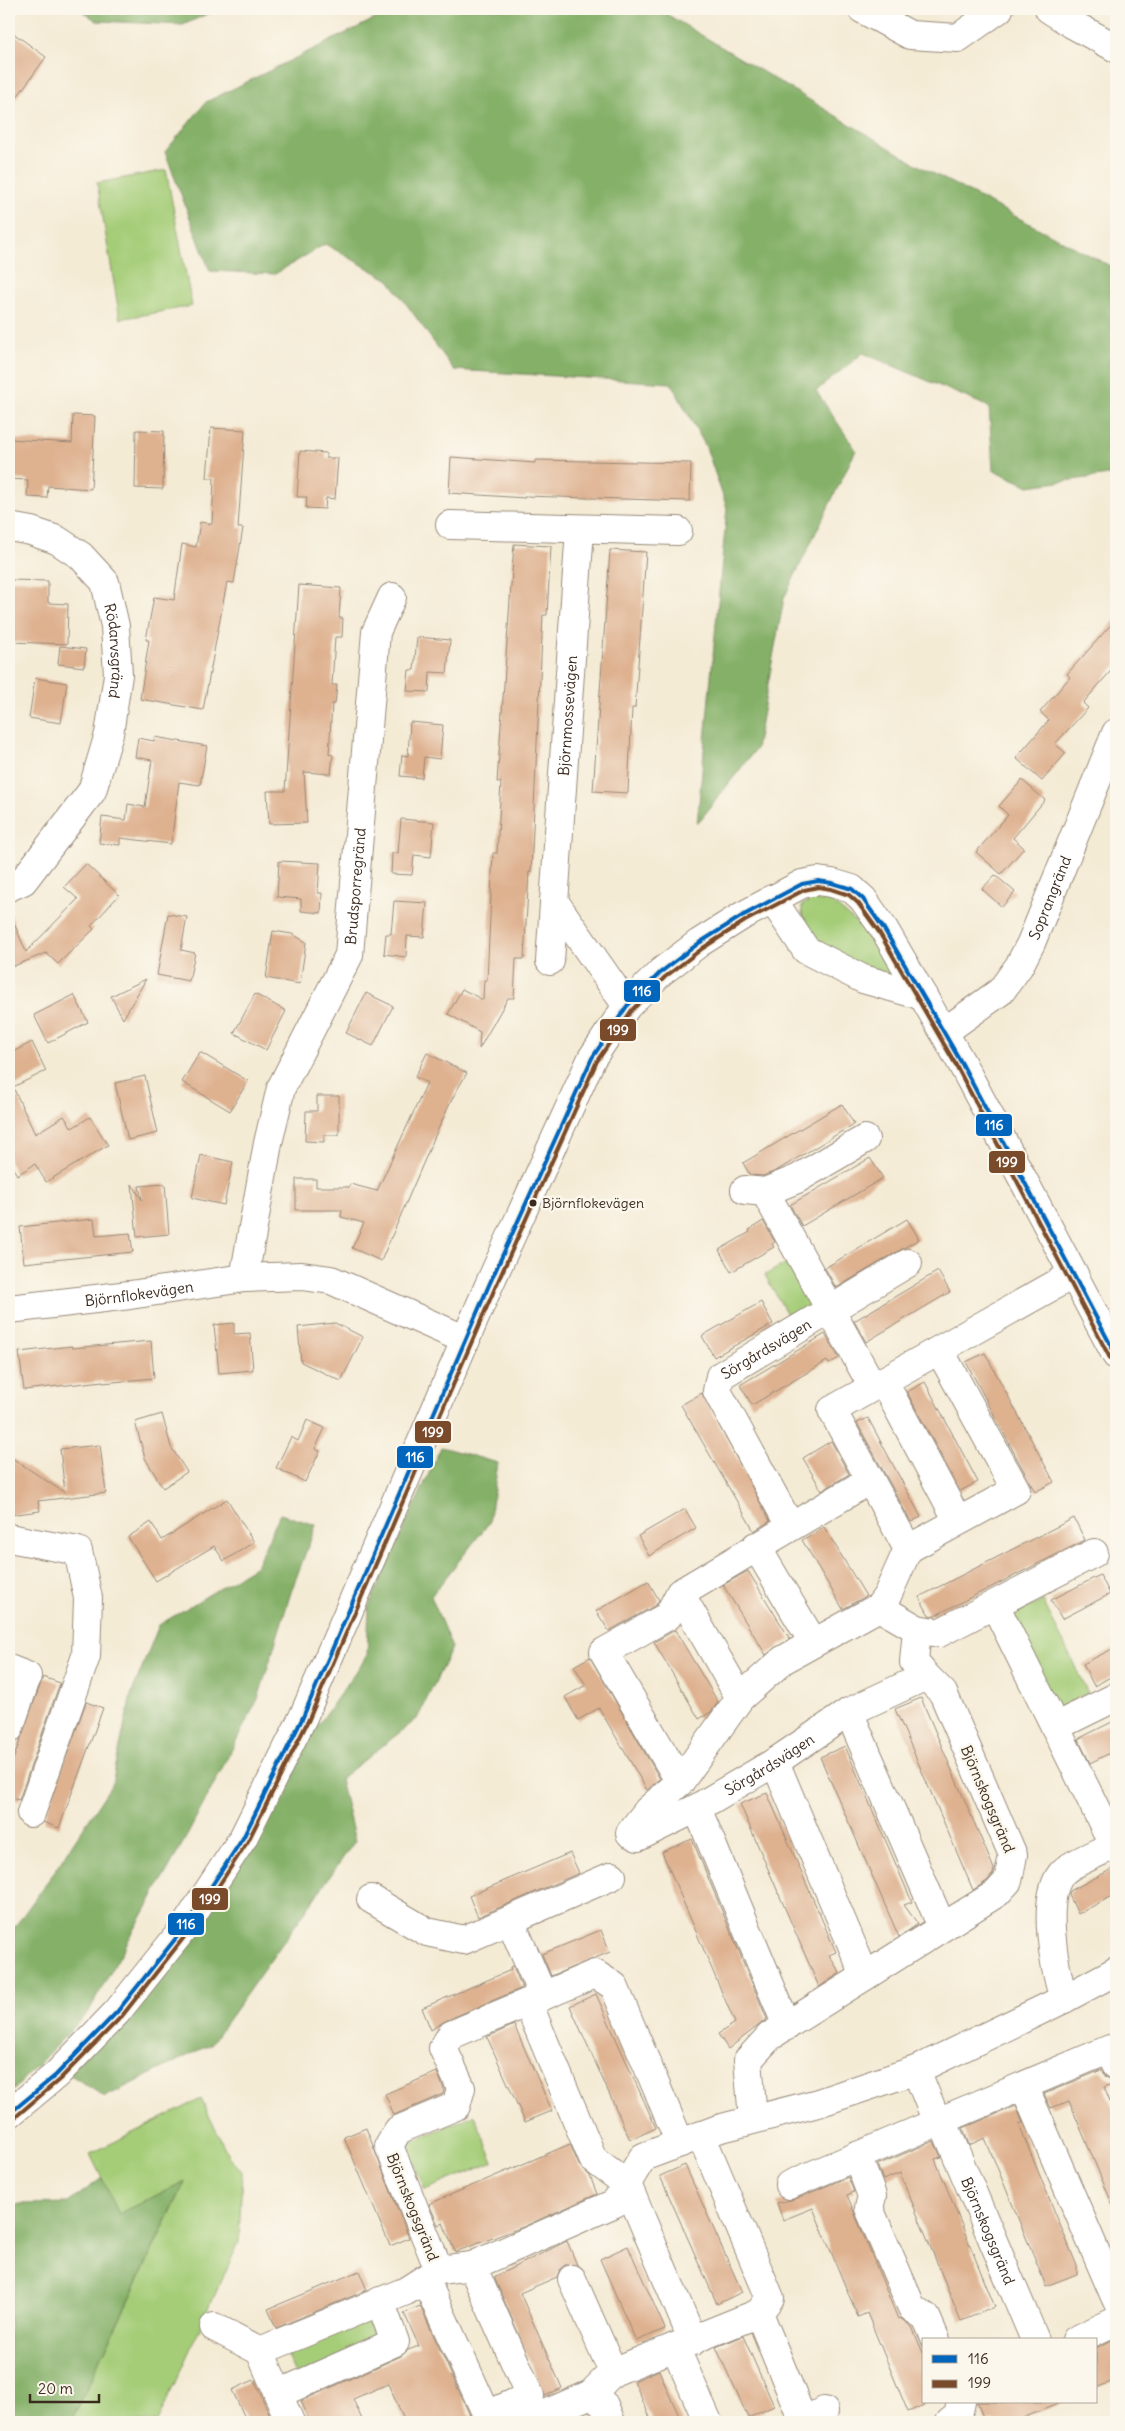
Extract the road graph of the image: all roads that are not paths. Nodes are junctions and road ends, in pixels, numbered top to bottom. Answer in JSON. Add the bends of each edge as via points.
{"nodes":[{"id":1,"x":862,"y":9,"type":"edge"},
{"id":2,"x":999,"y":9,"type":"edge"},
{"id":3,"x":1049,"y":9,"type":"edge"},
{"id":4,"x":1116,"y":48,"type":"edge"},
{"id":5,"x":450,"y":525,"type":"dead end"},
{"id":6,"x":9,"y":527,"type":"edge"},
{"id":7,"x":580,"y":529,"type":"junction"},
{"id":8,"x":678,"y":532,"type":"dead end"},
{"id":9,"x":392,"y":597,"type":"dead end"},
{"id":10,"x":1116,"y":733,"type":"edge"},
{"id":11,"x":9,"y":887,"type":"edge"},
{"id":12,"x":772,"y":899,"type":"junction"},
{"id":13,"x":554,"y":901,"type":"junction"},
{"id":14,"x":550,"y":961,"type":"dead end"},
{"id":15,"x":923,"y":996,"type":"junction"},
{"id":16,"x":627,"y":1006,"type":"junction"},
{"id":17,"x":944,"y":1032,"type":"junction"},
{"id":18,"x":865,"y":1139,"type":"dead end"},
{"id":19,"x":908,"y":1263,"type":"dead end"},
{"id":20,"x":1074,"y":1274,"type":"junction"},
{"id":21,"x":244,"y":1278,"type":"junction"},
{"id":22,"x":9,"y":1309,"type":"edge"},
{"id":23,"x":830,"y":1310,"type":"junction"},
{"id":24,"x":466,"y":1340,"type":"junction"},
{"id":25,"x":940,"y":1351,"type":"junction"},
{"id":26,"x":1116,"y":1355,"type":"edge"},
{"id":27,"x":878,"y":1384,"type":"junction"},
{"id":28,"x":870,"y":1480,"type":"junction"},
{"id":29,"x":958,"y":1521,"type":"junction"},
{"id":30,"x":790,"y":1526,"type":"junction"},
{"id":31,"x":9,"y":1538,"type":"edge"},
{"id":32,"x":756,"y":1546,"type":"junction"},
{"id":33,"x":908,"y":1549,"type":"junction"},
{"id":34,"x":1094,"y":1553,"type":"dead end"},
{"id":35,"x":680,"y":1593,"type":"junction"},
{"id":36,"x":995,"y":1605,"type":"junction"},
{"id":37,"x":879,"y":1607,"type":"junction"},
{"id":38,"x":917,"y":1630,"type":"junction"},
{"id":39,"x":813,"y":1642,"type":"junction"},
{"id":40,"x":9,"y":1669,"type":"edge"},
{"id":41,"x":926,"y":1676,"type":"junction"},
{"id":42,"x":1116,"y":1697,"type":"edge"},
{"id":43,"x":740,"y":1698,"type":"junction"},
{"id":44,"x":849,"y":1712,"type":"junction"},
{"id":45,"x":1055,"y":1726,"type":"junction"},
{"id":46,"x":9,"y":1729,"type":"edge"},
{"id":47,"x":775,"y":1762,"type":"junction"},
{"id":48,"x":680,"y":1782,"type":"junction"},
{"id":49,"x":697,"y":1808,"type":"junction"},
{"id":50,"x":31,"y":1812,"type":"dead end"},
{"id":51,"x":1115,"y":1845,"type":"edge"},
{"id":52,"x":612,"y":1876,"type":"dead end"},
{"id":53,"x":371,"y":1899,"type":"dead end"},
{"id":54,"x":510,"y":1920,"type":"junction"},
{"id":55,"x":942,"y":1927,"type":"junction"},
{"id":56,"x":1116,"y":1971,"type":"edge"},
{"id":57,"x":865,"y":1976,"type":"junction"},
{"id":58,"x":536,"y":1999,"type":"junction"},
{"id":59,"x":1064,"y":1999,"type":"junction"},
{"id":60,"x":787,"y":2026,"type":"junction"},
{"id":61,"x":1113,"y":2057,"type":"edge"},
{"id":62,"x":916,"y":2070,"type":"junction"},
{"id":63,"x":1024,"y":2086,"type":"junction"},
{"id":64,"x":9,"y":2114,"type":"edge"},
{"id":65,"x":753,"y":2119,"type":"junction"},
{"id":66,"x":939,"y":2121,"type":"junction"},
{"id":67,"x":690,"y":2139,"type":"junction"},
{"id":68,"x":857,"y":2156,"type":"junction"},
{"id":69,"x":627,"y":2184,"type":"junction"},
{"id":70,"x":789,"y":2185,"type":"dead end"},
{"id":71,"x":472,"y":2266,"type":"junction"},
{"id":72,"x":432,"y":2274,"type":"junction"},
{"id":73,"x":572,"y":2279,"type":"dead end"},
{"id":74,"x":1116,"y":2299,"type":"edge"},
{"id":75,"x":380,"y":2301,"type":"junction"},
{"id":76,"x":759,"y":2313,"type":"junction"},
{"id":77,"x":1116,"y":2322,"type":"edge"},
{"id":78,"x":214,"y":2327,"type":"dead end"},
{"id":79,"x":935,"y":2338,"type":"edge"},
{"id":80,"x":1034,"y":2338,"type":"edge"},
{"id":81,"x":1080,"y":2338,"type":"edge"},
{"id":82,"x":684,"y":2344,"type":"junction"},
{"id":83,"x":260,"y":2351,"type":"junction"},
{"id":84,"x":613,"y":2372,"type":"junction"},
{"id":85,"x":278,"y":2394,"type":"junction"},
{"id":86,"x":591,"y":2394,"type":"junction"},
{"id":87,"x":961,"y":2404,"type":"edge"},
{"id":88,"x":506,"y":2415,"type":"edge"},
{"id":89,"x":809,"y":2418,"type":"edge"},
{"id":90,"x":290,"y":2422,"type":"edge"},
{"id":91,"x":527,"y":2422,"type":"edge"},
{"id":92,"x":611,"y":2422,"type":"edge"},
{"id":93,"x":708,"y":2422,"type":"edge"},
{"id":94,"x":950,"y":2422,"type":"edge"}],
"edges":[{"from":1,"to":2,"type":"street","via":[[910,35],[958,38]]},
{"from":3,"to":4,"type":"street"},
{"from":5,"to":7,"type":"street"},
{"from":6,"to":11,"type":"street","name":"Rödarvsgränd","via":[[57,540],[81,556],[105,582],[115,626],[118,675],[109,734],[92,791],[23,881]]},
{"from":7,"to":8,"type":"street"},
{"from":7,"to":13,"type":"street","name":"Björnmossevägen"},
{"from":9,"to":21,"type":"street","name":"Brudsporregränd","via":[[376,632],[349,955],[281,1088]]},
{"from":10,"to":17,"type":"street","name":"Soprangränd","via":[[1019,966],[1001,991]]},
{"from":12,"to":15,"type":"street","via":[[806,950],[863,979]]},
{"from":12,"to":15,"type":"street","via":[[802,884],[818,881],[852,889],[874,912]]},
{"from":12,"to":16,"type":"street","via":[[699,943],[661,972]]},
{"from":13,"to":14,"type":"street","name":"Björnmossevägen"},
{"from":13,"to":16,"type":"street"},
{"from":15,"to":17,"type":"street"},
{"from":16,"to":24,"type":"street","via":[[592,1058]]},
{"from":17,"to":20,"type":"street"},
{"from":18,"to":23,"type":"street","name":"Sörgårdsvägen","via":[[798,1179],[755,1191]]},
{"from":19,"to":23,"type":"street","name":"Sörgårdsvägen"},
{"from":20,"to":25,"type":"street"},
{"from":20,"to":26,"type":"street"},
{"from":21,"to":22,"type":"street","name":"Björnflokevägen"},
{"from":21,"to":24,"type":"street","name":"Björnflokevägen","via":[[302,1276],[331,1280]]},
{"from":23,"to":27,"type":"street","name":"Sörgårdsvägen"},
{"from":23,"to":30,"type":"street","name":"Sörgårdsvägen","via":[[720,1376],[717,1392]]},
{"from":24,"to":64,"type":"street","via":[[307,1708],[243,1838],[184,1928],[117,2012],[56,2075]]},
{"from":25,"to":27,"type":"street"},
{"from":25,"to":29,"type":"street","via":[[1016,1490]]},
{"from":27,"to":28,"type":"street","via":[[832,1410]]},
{"from":27,"to":29,"type":"street","name":"Sörgårdsvägen"},
{"from":28,"to":30,"type":"street"},
{"from":28,"to":33,"type":"street"},
{"from":29,"to":33,"type":"street"},
{"from":30,"to":32,"type":"street"},
{"from":31,"to":50,"type":"street","via":[[78,1551],[88,1598],[86,1656]]},
{"from":32,"to":35,"type":"street"},
{"from":32,"to":39,"type":"street"},
{"from":33,"to":37,"type":"street"},
{"from":34,"to":36,"type":"street"},
{"from":35,"to":43,"type":"street"},
{"from":35,"to":48,"type":"street","via":[[668,1616],[604,1652]]},
{"from":36,"to":38,"type":"street","via":[[939,1633]]},
{"from":36,"to":45,"type":"street"},
{"from":37,"to":38,"type":"street"},
{"from":37,"to":39,"type":"street","name":"Sörgårdsvägen"},
{"from":38,"to":41,"type":"street","via":[[914,1662]]},
{"from":39,"to":43,"type":"street","name":"Sörgårdsvägen","via":[[782,1660]]},
{"from":40,"to":46,"type":"street","via":[[27,1676]]},
{"from":41,"to":44,"type":"street","name":"Sörgårdsvägen"},
{"from":41,"to":55,"type":"street","name":"Björnskogsgränd","via":[[943,1693],[1013,1856],[1008,1881],[996,1893]]},
{"from":42,"to":45,"type":"street"},
{"from":43,"to":48,"type":"street","name":"Sörgårdsvägen"},
{"from":44,"to":47,"type":"street","name":"Sörgårdsvägen"},
{"from":44,"to":55,"type":"street"},
{"from":45,"to":51,"type":"street"},
{"from":47,"to":49,"type":"street","name":"Sörgårdsvägen"},
{"from":47,"to":57,"type":"street"},
{"from":48,"to":49,"type":"street","name":"Sörgårdsvägen","via":[[648,1810],[630,1833],[638,1836]]},
{"from":49,"to":60,"type":"street"},
{"from":51,"to":59,"type":"street","via":[[1064,1871],[1057,1884],[1050,1911],[1054,1966]]},
{"from":52,"to":54,"type":"street"},
{"from":53,"to":54,"type":"street","via":[[427,1932],[464,1940]]},
{"from":54,"to":58,"type":"street"},
{"from":55,"to":57,"type":"street","name":"Björnskogsgränd"},
{"from":56,"to":59,"type":"street","name":"Björnskogsgränd"},
{"from":57,"to":60,"type":"street","name":"Björnskogsgränd"},
{"from":58,"to":67,"type":"street","name":"Björnskogsgränd","via":[[595,1974],[614,1986]]},
{"from":58,"to":69,"type":"street","via":[[594,2159]]},
{"from":58,"to":72,"type":"street","name":"Björnskogsgränd","via":[[451,2035],[444,2048],[461,2088],[456,2106],[398,2130],[389,2146]]},
{"from":59,"to":62,"type":"street","name":"Björnskogsgränd"},
{"from":60,"to":65,"type":"street","name":"Björnskogsgränd","via":[[770,2036],[748,2060]]},
{"from":61,"to":63,"type":"street"},
{"from":62,"to":65,"type":"street","name":"Björnskogsgränd","via":[[818,2103]]},
{"from":62,"to":66,"type":"street","name":"Björnskogsgränd"},
{"from":63,"to":66,"type":"street"},
{"from":63,"to":74,"type":"street"},
{"from":65,"to":67,"type":"street","name":"Björnskogsgränd"},
{"from":66,"to":68,"type":"street"},
{"from":66,"to":80,"type":"street","name":"Björnskogsgränd"},
{"from":67,"to":69,"type":"street","name":"Björnskogsgränd","via":[[643,2156]]},
{"from":67,"to":76,"type":"street","name":"Björnskogsgränd","via":[[770,2298]]},
{"from":68,"to":70,"type":"street"},
{"from":68,"to":79,"type":"street","via":[[872,2196],[869,2208],[912,2308],[926,2317]]},
{"from":69,"to":71,"type":"street","name":"Björnskogsgränd","via":[[615,2203]]},
{"from":69,"to":82,"type":"street"},
{"from":71,"to":72,"type":"street","name":"Björnskogsgränd"},
{"from":71,"to":88,"type":"street","name":"Björnskogsgränd","via":[[530,2396]]},
{"from":72,"to":75,"type":"street","name":"Björnskogsgränd","via":[[406,2291]]},
{"from":72,"to":88,"type":"street","name":"Björnskogsgränd","via":[[487,2416]]},
{"from":73,"to":84,"type":"street"},
{"from":75,"to":83,"type":"street","name":"Björnskogsgränd"},
{"from":75,"to":85,"type":"street","via":[[395,2342]]},
{"from":76,"to":82,"type":"street"},
{"from":76,"to":89,"type":"street"},
{"from":77,"to":81,"type":"street"},
{"from":78,"to":83,"type":"street"},
{"from":82,"to":84,"type":"street"},
{"from":82,"to":93,"type":"street"},
{"from":83,"to":85,"type":"street"},
{"from":84,"to":86,"type":"street"},
{"from":85,"to":90,"type":"street"},
{"from":86,"to":91,"type":"street"},
{"from":86,"to":92,"type":"street","via":[[604,2405]]},
{"from":87,"to":94,"type":"street","via":[[958,2416]]}]}
